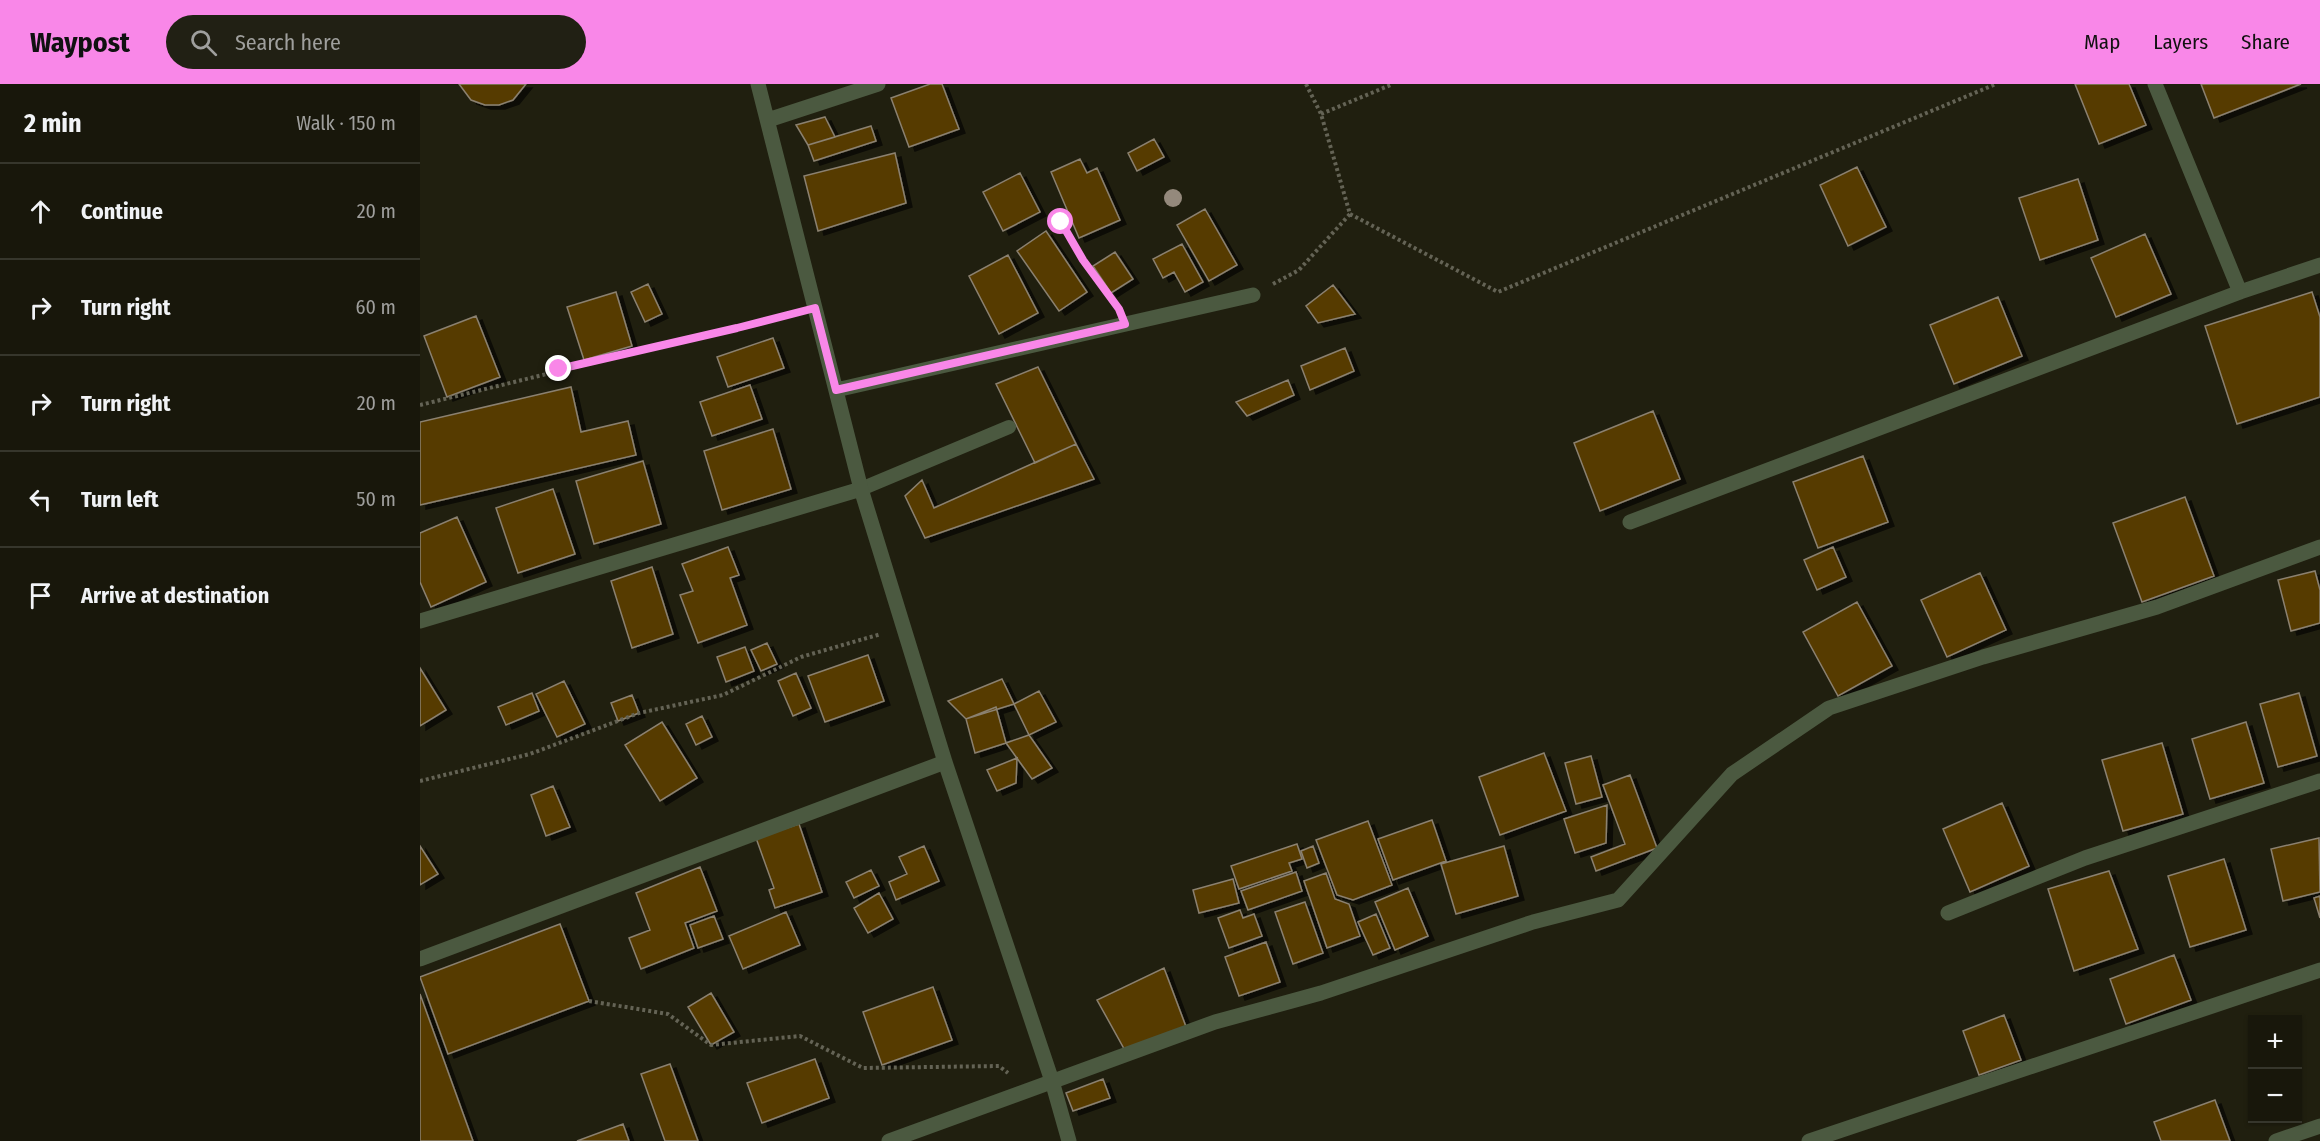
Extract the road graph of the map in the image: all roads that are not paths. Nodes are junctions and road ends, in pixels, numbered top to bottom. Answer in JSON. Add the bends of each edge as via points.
{"nodes":[{"id":1,"x":758,"y":84,"type":"edge"},
{"id":2,"x":878,"y":84,"type":"edge"},
{"id":3,"x":2155,"y":84,"type":"edge"},
{"id":4,"x":768,"y":120,"type":"junction"},
{"id":5,"x":2320,"y":266,"type":"edge"},
{"id":6,"x":2240,"y":292,"type":"junction"},
{"id":7,"x":1253,"y":295,"type":"road end"},
{"id":8,"x":836,"y":390,"type":"junction"},
{"id":9,"x":1009,"y":427,"type":"dead end"},
{"id":10,"x":861,"y":489,"type":"junction"},
{"id":11,"x":1630,"y":522,"type":"dead end"},
{"id":12,"x":2320,"y":548,"type":"edge"},
{"id":13,"x":420,"y":621,"type":"edge"},
{"id":14,"x":945,"y":762,"type":"junction"},
{"id":15,"x":2320,"y":781,"type":"edge"},
{"id":16,"x":1948,"y":913,"type":"dead end"},
{"id":17,"x":420,"y":959,"type":"edge"},
{"id":18,"x":2320,"y":970,"type":"edge"},
{"id":19,"x":1052,"y":1081,"type":"junction"},
{"id":20,"x":2320,"y":1125,"type":"edge"},
{"id":21,"x":888,"y":1141,"type":"edge"},
{"id":22,"x":1069,"y":1141,"type":"edge"},
{"id":23,"x":1809,"y":1141,"type":"edge"},
{"id":24,"x":2276,"y":1141,"type":"edge"}],
"edges":[{"from":1,"to":4,"type":"street"},
{"from":2,"to":4,"type":"street"},
{"from":3,"to":6,"type":"street"},
{"from":4,"to":8,"type":"street"},
{"from":5,"to":6,"type":"street"},
{"from":6,"to":11,"type":"street"},
{"from":7,"to":8,"type":"street"},
{"from":8,"to":10,"type":"street"},
{"from":9,"to":10,"type":"lane"},
{"from":10,"to":13,"type":"street"},
{"from":10,"to":14,"type":"street"},
{"from":12,"to":19,"type":"street","via":[[2157,608],[1983,657],[1829,708],[1732,774],[1618,900],[1533,922],[1321,993],[1215,1022]]},
{"from":14,"to":17,"type":"street"},
{"from":14,"to":19,"type":"street"},
{"from":15,"to":16,"type":"street","via":[[2085,858]]},
{"from":18,"to":23,"type":"street"},
{"from":19,"to":21,"type":"street"},
{"from":19,"to":22,"type":"street"},
{"from":20,"to":24,"type":"street"}]}
